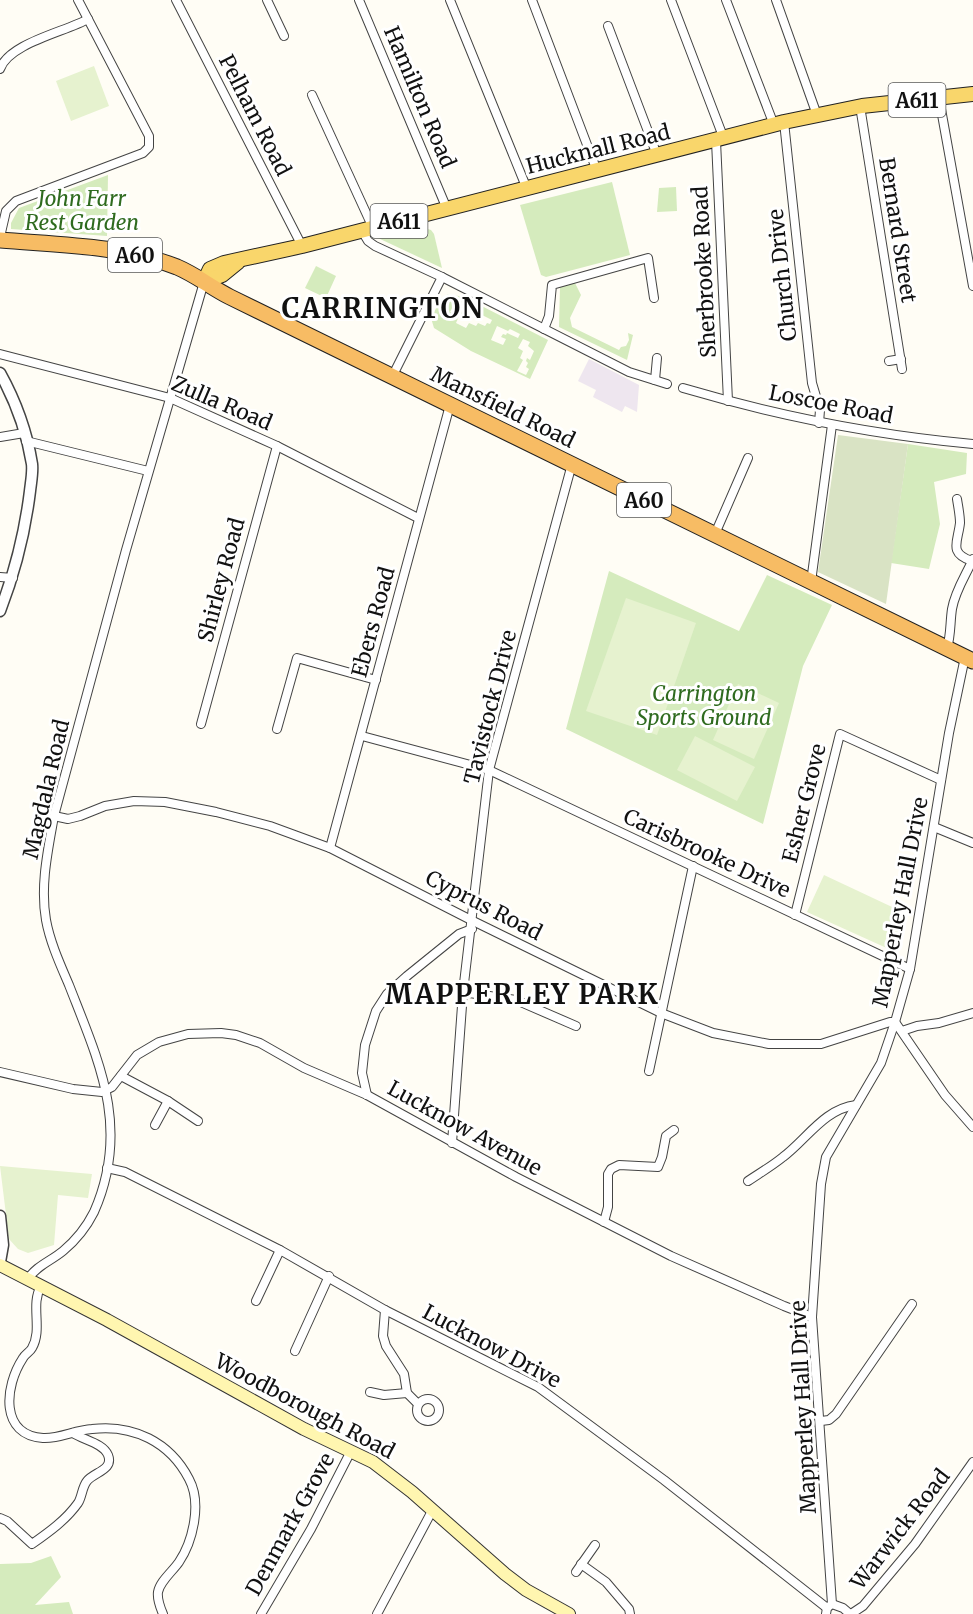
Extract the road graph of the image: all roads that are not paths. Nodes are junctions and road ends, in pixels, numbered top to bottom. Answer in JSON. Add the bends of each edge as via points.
{"nodes":[{"id":1,"x":78,"y":0,"type":"edge"},
{"id":2,"x":177,"y":0,"type":"edge"},
{"id":3,"x":267,"y":0,"type":"edge"},
{"id":4,"x":359,"y":0,"type":"edge"},
{"id":5,"x":450,"y":0,"type":"edge"},
{"id":6,"x":532,"y":0,"type":"edge"},
{"id":7,"x":671,"y":0,"type":"edge"},
{"id":8,"x":726,"y":0,"type":"edge"},
{"id":9,"x":776,"y":0,"type":"edge"},
{"id":10,"x":88,"y":20,"type":"junction"},
{"id":11,"x":608,"y":26,"type":"dead end"},
{"id":12,"x":284,"y":36,"type":"dead end"},
{"id":13,"x":0,"y":69,"type":"edge"},
{"id":14,"x":973,"y":94,"type":"edge"},
{"id":15,"x":312,"y":95,"type":"dead end"},
{"id":16,"x":939,"y":98,"type":"junction"},
{"id":17,"x":860,"y":106,"type":"junction"},
{"id":18,"x":817,"y":115,"type":"junction"},
{"id":19,"x":779,"y":124,"type":"junction"},
{"id":20,"x":720,"y":140,"type":"junction"},
{"id":21,"x":657,"y":155,"type":"junction"},
{"id":22,"x":597,"y":171,"type":"junction"},
{"id":23,"x":527,"y":189,"type":"junction"},
{"id":24,"x":447,"y":209,"type":"junction"},
{"id":25,"x":367,"y":230,"type":"junction"},
{"id":26,"x":0,"y":238,"type":"edge"},
{"id":27,"x":302,"y":246,"type":"junction"},
{"id":28,"x":971,"y":269,"type":"edge"},
{"id":29,"x":207,"y":275,"type":"junction"},
{"id":30,"x":442,"y":277,"type":"junction"},
{"id":31,"x":973,"y":286,"type":"edge"},
{"id":32,"x":654,"y":298,"type":"dead end"},
{"id":33,"x":544,"y":329,"type":"junction"},
{"id":34,"x":0,"y":354,"type":"edge"},
{"id":35,"x":657,"y":358,"type":"dead end"},
{"id":36,"x":901,"y":359,"type":"junction"},
{"id":37,"x":889,"y":361,"type":"dead end"},
{"id":38,"x":902,"y":369,"type":"dead end"},
{"id":39,"x":0,"y":373,"type":"edge"},
{"id":40,"x":392,"y":376,"type":"junction"},
{"id":41,"x":655,"y":380,"type":"junction"},
{"id":42,"x":667,"y":384,"type":"dead end"},
{"id":43,"x":683,"y":388,"type":"dead end"},
{"id":44,"x":170,"y":398,"type":"junction"},
{"id":45,"x":728,"y":401,"type":"junction"},
{"id":46,"x":450,"y":405,"type":"junction"},
{"id":47,"x":819,"y":423,"type":"junction"},
{"id":48,"x":832,"y":425,"type":"junction"},
{"id":49,"x":0,"y":437,"type":"edge"},
{"id":50,"x":25,"y":437,"type":"junction"},
{"id":51,"x":973,"y":444,"type":"edge"},
{"id":52,"x":277,"y":446,"type":"junction"},
{"id":53,"x":748,"y":458,"type":"dead end"},
{"id":54,"x":572,"y":464,"type":"junction"},
{"id":55,"x":148,"y":471,"type":"junction"},
{"id":56,"x":957,"y":499,"type":"dead end"},
{"id":57,"x":418,"y":518,"type":"junction"},
{"id":58,"x":715,"y":534,"type":"junction"},
{"id":59,"x":973,"y":560,"type":"edge"},
{"id":60,"x":0,"y":577,"type":"edge"},
{"id":61,"x":13,"y":578,"type":"junction"},
{"id":62,"x":811,"y":582,"type":"junction"},
{"id":63,"x":0,"y":611,"type":"edge"},
{"id":64,"x":947,"y":648,"type":"junction"},
{"id":65,"x":969,"y":659,"type":"edge"},
{"id":66,"x":376,"y":680,"type":"junction"},
{"id":67,"x":201,"y":724,"type":"dead end"},
{"id":68,"x":277,"y":729,"type":"dead end"},
{"id":69,"x":362,"y":736,"type":"junction"},
{"id":70,"x":489,"y":770,"type":"junction"},
{"id":71,"x":941,"y":780,"type":"junction"},
{"id":72,"x":54,"y":816,"type":"junction"},
{"id":73,"x":934,"y":827,"type":"junction"},
{"id":74,"x":973,"y":843,"type":"edge"},
{"id":75,"x":330,"y":848,"type":"junction"},
{"id":76,"x":693,"y":866,"type":"junction"},
{"id":77,"x":795,"y":915,"type":"junction"},
{"id":78,"x":472,"y":925,"type":"junction"},
{"id":79,"x":910,"y":969,"type":"junction"},
{"id":80,"x":464,"y":992,"type":"junction"},
{"id":81,"x":661,"y":1012,"type":"junction"},
{"id":82,"x":973,"y":1013,"type":"edge"},
{"id":83,"x":896,"y":1022,"type":"junction"},
{"id":84,"x":576,"y":1026,"type":"dead end"},
{"id":85,"x":902,"y":1031,"type":"junction"},
{"id":86,"x":649,"y":1071,"type":"dead end"},
{"id":87,"x":0,"y":1072,"type":"edge"},
{"id":88,"x":121,"y":1076,"type":"junction"},
{"id":89,"x":107,"y":1089,"type":"junction"},
{"id":90,"x":367,"y":1095,"type":"junction"},
{"id":91,"x":168,"y":1101,"type":"junction"},
{"id":92,"x":856,"y":1105,"type":"junction"},
{"id":93,"x":198,"y":1121,"type":"dead end"},
{"id":94,"x":155,"y":1125,"type":"dead end"},
{"id":95,"x":973,"y":1127,"type":"edge"},
{"id":96,"x":674,"y":1130,"type":"dead end"},
{"id":97,"x":452,"y":1143,"type":"junction"},
{"id":98,"x":107,"y":1168,"type":"junction"},
{"id":99,"x":748,"y":1181,"type":"dead end"},
{"id":100,"x":0,"y":1216,"type":"edge"},
{"id":101,"x":604,"y":1222,"type":"junction"},
{"id":102,"x":280,"y":1250,"type":"junction"},
{"id":103,"x":0,"y":1264,"type":"edge"},
{"id":104,"x":329,"y":1276,"type":"junction"},
{"id":105,"x":27,"y":1279,"type":"junction"},
{"id":106,"x":41,"y":1286,"type":"junction"},
{"id":107,"x":256,"y":1301,"type":"dead end"},
{"id":108,"x":912,"y":1304,"type":"dead end"},
{"id":109,"x":385,"y":1310,"type":"junction"},
{"id":110,"x":812,"y":1317,"type":"junction"},
{"id":111,"x":295,"y":1351,"type":"dead end"},
{"id":112,"x":370,"y":1392,"type":"dead end"},
{"id":113,"x":407,"y":1393,"type":"junction"},
{"id":114,"x":418,"y":1404,"type":"dead end"},
{"id":115,"x":821,"y":1421,"type":"junction"},
{"id":116,"x":73,"y":1433,"type":"junction"},
{"id":117,"x":351,"y":1451,"type":"junction"},
{"id":118,"x":973,"y":1462,"type":"edge"},
{"id":119,"x":432,"y":1511,"type":"junction"},
{"id":120,"x":0,"y":1518,"type":"edge"},
{"id":121,"x":595,"y":1545,"type":"dead end"},
{"id":122,"x":828,"y":1609,"type":"edge"},
{"id":123,"x":566,"y":1613,"type":"edge"},
{"id":124,"x":163,"y":1614,"type":"edge"},
{"id":125,"x":261,"y":1614,"type":"edge"},
{"id":126,"x":378,"y":1614,"type":"edge"},
{"id":127,"x":630,"y":1614,"type":"edge"},
{"id":128,"x":851,"y":1614,"type":"edge"}],
"edges":[{"from":1,"to":10,"type":"street"},
{"from":2,"to":27,"type":"street","name":"Pelham Road"},
{"from":3,"to":12,"type":"street"},
{"from":4,"to":24,"type":"street","name":"Hamilton Road"},
{"from":5,"to":23,"type":"street"},
{"from":6,"to":22,"type":"street"},
{"from":7,"to":20,"type":"street","name":"Sherbrooke Road"},
{"from":8,"to":19,"type":"street","name":"Church Drive"},
{"from":9,"to":18,"type":"street"},
{"from":10,"to":13,"type":"street","via":[[9,56]]},
{"from":10,"to":26,"type":"street","via":[[150,142],[143,153],[16,201],[6,211]]},
{"from":11,"to":21,"type":"street"},
{"from":14,"to":16,"type":"main road","name":"Hucknall Road","number":"A611"},
{"from":15,"to":25,"type":"street"},
{"from":16,"to":17,"type":"main road","name":"Hucknall Road","number":"A611"},
{"from":16,"to":28,"type":"street"},
{"from":17,"to":18,"type":"main road","name":"Hucknall Road","number":"A611"},
{"from":17,"to":36,"type":"street","name":"Bernard Street"},
{"from":18,"to":19,"type":"main road","name":"Hucknall Road","number":"A611"},
{"from":19,"to":20,"type":"main road","name":"Hucknall Road","number":"A611"},
{"from":19,"to":47,"type":"street","name":"Church Drive"},
{"from":20,"to":21,"type":"main road","name":"Hucknall Road","number":"A611"},
{"from":20,"to":45,"type":"street","name":"Sherbrooke Road"},
{"from":21,"to":22,"type":"main road","name":"Hucknall Road","number":"A611"},
{"from":22,"to":23,"type":"main road","name":"Hucknall Road","number":"A611"},
{"from":23,"to":24,"type":"main road","name":"Hucknall Road","number":"A611"},
{"from":24,"to":25,"type":"main road","name":"Hucknall Road","number":"A611"},
{"from":25,"to":27,"type":"main road","name":"Hucknall Road","number":"A611"},
{"from":25,"to":30,"type":"street","via":[[368,241],[375,246]]},
{"from":26,"to":29,"type":"highway","name":"Mansfield Road","number":"A60","via":[[110,249]]},
{"from":27,"to":29,"type":"main road","name":"Hucknall Road","number":"A611","via":[[238,262],[222,275]]},
{"from":28,"to":31,"type":"street"},
{"from":29,"to":40,"type":"highway","name":"Mansfield Road","number":"A60","via":[[230,297]]},
{"from":29,"to":44,"type":"street","name":"Magdala Road"},
{"from":30,"to":33,"type":"street"},
{"from":30,"to":40,"type":"street"},
{"from":32,"to":33,"type":"street","via":[[648,258],[552,285]]},
{"from":33,"to":41,"type":"street","via":[[589,353]]},
{"from":34,"to":44,"type":"street","name":"Zulla Road"},
{"from":35,"to":41,"type":"street"},
{"from":36,"to":37,"type":"street"},
{"from":36,"to":38,"type":"street","name":"Bernard Street"},
{"from":39,"to":50,"type":"street","via":[[13,396]]},
{"from":40,"to":46,"type":"highway","name":"Mansfield Road","number":"A60"},
{"from":41,"to":42,"type":"street"},
{"from":43,"to":45,"type":"street","name":"Loscoe Road"},
{"from":44,"to":52,"type":"street","name":"Zulla Road"},
{"from":44,"to":55,"type":"street","name":"Magdala Road"},
{"from":45,"to":47,"type":"street","name":"Loscoe Road"},
{"from":46,"to":54,"type":"highway","name":"Mansfield Road","number":"A60"},
{"from":46,"to":57,"type":"street","name":"Ebers Road"},
{"from":47,"to":48,"type":"street","name":"Loscoe Road"},
{"from":48,"to":51,"type":"street","name":"Loscoe Road"},
{"from":48,"to":62,"type":"street"},
{"from":49,"to":50,"type":"street"},
{"from":50,"to":55,"type":"street"},
{"from":50,"to":61,"type":"street","via":[[32,465]]},
{"from":52,"to":57,"type":"street","name":"Zulla Road"},
{"from":52,"to":67,"type":"street","name":"Shirley Road"},
{"from":53,"to":58,"type":"street"},
{"from":54,"to":58,"type":"highway","name":"Mansfield Road","number":"A60"},
{"from":54,"to":70,"type":"street","name":"Tavistock Drive"},
{"from":55,"to":72,"type":"street","name":"Magdala Road"},
{"from":56,"to":59,"type":"street","via":[[962,521],[956,547],[963,558]]},
{"from":57,"to":66,"type":"street","name":"Ebers Road"},
{"from":58,"to":62,"type":"highway","name":"Mansfield Road","number":"A60"},
{"from":59,"to":64,"type":"street","via":[[952,609]]},
{"from":60,"to":61,"type":"street"},
{"from":61,"to":63,"type":"street"},
{"from":62,"to":64,"type":"highway","name":"Mansfield Road","number":"A60"},
{"from":64,"to":65,"type":"highway","name":"Mansfield Road","number":"A60"},
{"from":65,"to":71,"type":"street","name":"Mapperley Hall Drive"},
{"from":66,"to":68,"type":"street","via":[[297,658]]},
{"from":66,"to":69,"type":"street","name":"Ebers Road"},
{"from":69,"to":70,"type":"street","name":"Carisbrooke Drive"},
{"from":69,"to":75,"type":"street","name":"Ebers Road"},
{"from":70,"to":76,"type":"street","name":"Carisbrooke Drive"},
{"from":70,"to":78,"type":"street","name":"Tavistock Drive"},
{"from":71,"to":73,"type":"street","name":"Mapperley Hall Drive"},
{"from":71,"to":77,"type":"street","name":"Esher Grove","via":[[840,735]]},
{"from":72,"to":75,"type":"street","name":"Cyprus Road","via":[[68,819],[134,801],[165,802],[270,826]]},
{"from":72,"to":89,"type":"street","name":"Magdala Road","via":[[45,880],[46,922]]},
{"from":73,"to":74,"type":"street"},
{"from":73,"to":79,"type":"street","name":"Mapperley Hall Drive"},
{"from":75,"to":78,"type":"street","name":"Cyprus Road"},
{"from":76,"to":77,"type":"street","name":"Carisbrooke Drive"},
{"from":76,"to":81,"type":"street"},
{"from":77,"to":79,"type":"street","name":"Carisbrooke Drive"},
{"from":78,"to":80,"type":"street","name":"Tavistock Drive"},
{"from":78,"to":81,"type":"street","name":"Cyprus Road"},
{"from":78,"to":90,"type":"street","via":[[407,976],[387,994],[376,1011],[365,1045],[362,1073]]},
{"from":79,"to":83,"type":"street","name":"Mapperley Hall Drive"},
{"from":80,"to":84,"type":"street","via":[[516,1000]]},
{"from":80,"to":97,"type":"street","name":"Tavistock Drive"},
{"from":81,"to":83,"type":"street","name":"Cyprus Road","via":[[723,1036],[798,1046],[821,1044]]},
{"from":81,"to":86,"type":"street"},
{"from":82,"to":85,"type":"street"},
{"from":83,"to":85,"type":"street"},
{"from":83,"to":92,"type":"street","name":"Mapperley Hall Drive","via":[[881,1063]]},
{"from":85,"to":95,"type":"street","via":[[945,1095]]},
{"from":87,"to":89,"type":"street","via":[[92,1092]]},
{"from":88,"to":89,"type":"street","name":"Lucknow Avenue"},
{"from":88,"to":90,"type":"street","name":"Lucknow Avenue","via":[[138,1055],[159,1042],[188,1034],[221,1033],[260,1043],[304,1068]]},
{"from":88,"to":91,"type":"street"},
{"from":89,"to":98,"type":"street","name":"Magdala Road","via":[[111,1112]]},
{"from":90,"to":97,"type":"street","name":"Lucknow Avenue"},
{"from":91,"to":93,"type":"street"},
{"from":91,"to":94,"type":"street"},
{"from":92,"to":99,"type":"street","via":[[817,1123],[785,1156]]},
{"from":92,"to":110,"type":"street","name":"Mapperley Hall Drive","via":[[826,1157],[820,1184]]},
{"from":96,"to":101,"type":"street","via":[[666,1136],[658,1167],[619,1165],[608,1173]]},
{"from":97,"to":101,"type":"street","name":"Lucknow Avenue"},
{"from":98,"to":102,"type":"street","name":"Lucknow Drive","via":[[125,1172]]},
{"from":98,"to":105,"type":"street","name":"Magdala Road","via":[[93,1214],[82,1231]]},
{"from":100,"to":103,"type":"street"},
{"from":101,"to":110,"type":"street","name":"Lucknow Avenue"},
{"from":102,"to":104,"type":"street","name":"Lucknow Drive"},
{"from":102,"to":107,"type":"street"},
{"from":103,"to":105,"type":"main road","name":"Woodborough Road"},
{"from":104,"to":109,"type":"street","name":"Lucknow Drive"},
{"from":104,"to":111,"type":"street"},
{"from":105,"to":106,"type":"main road","name":"Woodborough Road"},
{"from":106,"to":116,"type":"street","via":[[36,1305],[36,1337],[8,1394],[9,1420],[29,1436],[45,1438]]},
{"from":106,"to":117,"type":"main road","name":"Woodborough Road"},
{"from":108,"to":115,"type":"street","via":[[836,1414]]},
{"from":109,"to":113,"type":"street","via":[[383,1336],[404,1374]]},
{"from":109,"to":122,"type":"street","name":"Lucknow Drive","via":[[538,1387]]},
{"from":110,"to":115,"type":"street","name":"Mapperley Hall Drive"},
{"from":112,"to":113,"type":"street"},
{"from":113,"to":114,"type":"street"},
{"from":115,"to":122,"type":"street","name":"Mapperley Hall Drive"},
{"from":116,"to":120,"type":"street","via":[[104,1449],[110,1462],[86,1482],[69,1514],[32,1544]]},
{"from":116,"to":124,"type":"street","via":[[110,1428],[145,1435],[171,1452],[190,1481],[194,1496],[192,1533],[181,1560],[159,1590]]},
{"from":117,"to":119,"type":"main road","name":"Woodborough Road","via":[[382,1468]]},
{"from":117,"to":125,"type":"street","name":"Denmark Grove"},
{"from":118,"to":128,"type":"street","name":"Warwick Road","via":[[915,1544],[863,1606]]},
{"from":119,"to":123,"type":"main road","name":"Woodborough Road","via":[[526,1590]]},
{"from":119,"to":126,"type":"street"},
{"from":121,"to":127,"type":"street","via":[[579,1568],[606,1582]]},
{"from":122,"to":128,"type":"street","name":"Lucknow Drive","via":[[843,1608]]}]}
